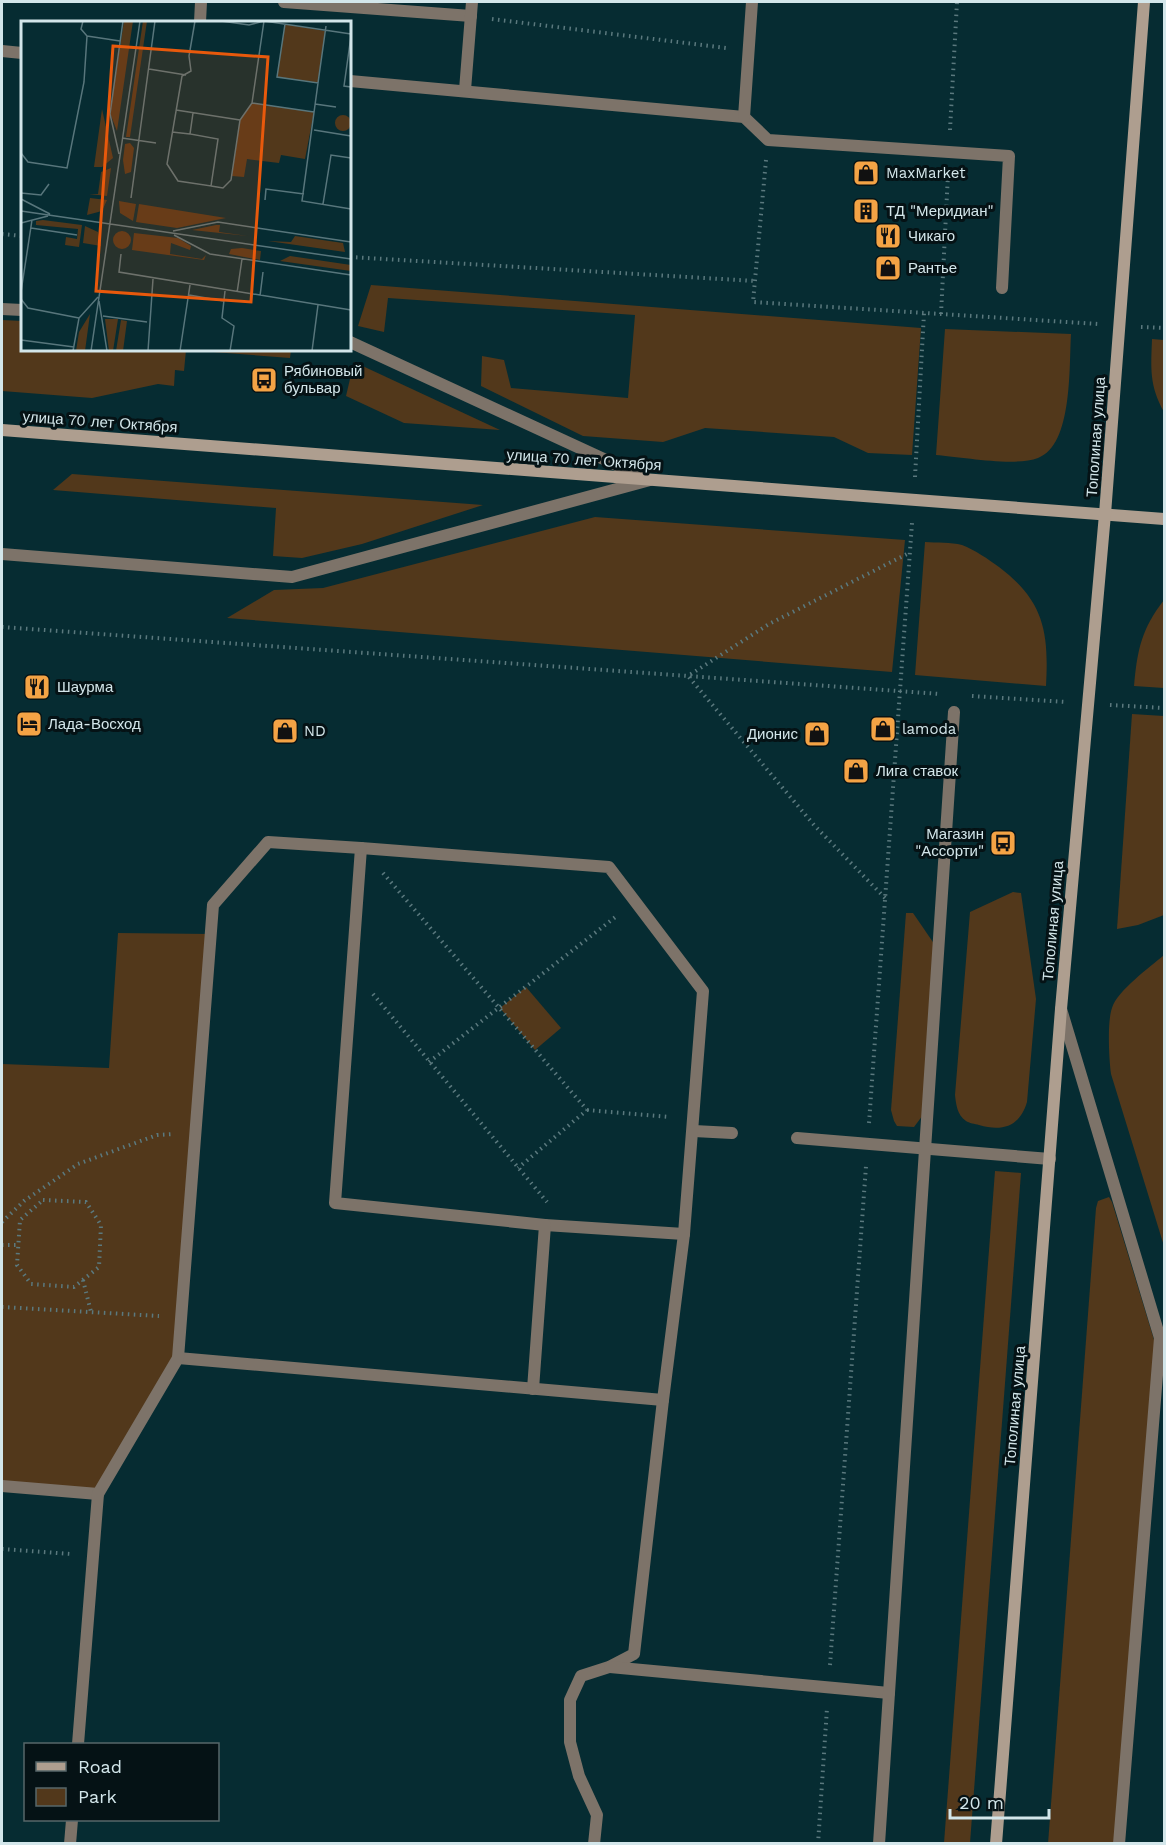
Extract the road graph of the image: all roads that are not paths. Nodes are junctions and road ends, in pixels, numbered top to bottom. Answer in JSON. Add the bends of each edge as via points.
{"nodes":[{"id":1,"x":201,"y":2,"type":"edge"},
{"id":2,"x":284,"y":2,"type":"edge"},
{"id":3,"x":472,"y":2,"type":"edge"},
{"id":4,"x":752,"y":2,"type":"edge"},
{"id":5,"x":1144,"y":2,"type":"edge"},
{"id":6,"x":471,"y":16,"type":"junction"},
{"id":7,"x":200,"y":21,"type":"edge"},
{"id":8,"x":2,"y":51,"type":"edge"},
{"id":9,"x":21,"y":53,"type":"edge"},
{"id":10,"x":351,"y":81,"type":"edge"},
{"id":11,"x":465,"y":90,"type":"junction"},
{"id":12,"x":744,"y":117,"type":"junction"},
{"id":13,"x":1002,"y":288,"type":"dead end"},
{"id":14,"x":2,"y":309,"type":"edge"},
{"id":15,"x":21,"y":310,"type":"edge"},
{"id":16,"x":351,"y":342,"type":"edge"},
{"id":17,"x":2,"y":430,"type":"edge"},
{"id":18,"x":649,"y":480,"type":"junction"},
{"id":19,"x":1105,"y":514,"type":"junction"},
{"id":20,"x":1164,"y":519,"type":"edge"},
{"id":21,"x":2,"y":554,"type":"edge"},
{"id":22,"x":954,"y":712,"type":"dead end"},
{"id":23,"x":361,"y":848,"type":"junction"},
{"id":24,"x":1061,"y":1009,"type":"junction"},
{"id":25,"x":694,"y":1125,"type":"junction"},
{"id":26,"x":732,"y":1133,"type":"dead end"},
{"id":27,"x":797,"y":1138,"type":"dead end"},
{"id":28,"x":926,"y":1149,"type":"junction"},
{"id":29,"x":1050,"y":1159,"type":"junction"},
{"id":30,"x":545,"y":1225,"type":"junction"},
{"id":31,"x":684,"y":1234,"type":"junction"},
{"id":32,"x":177,"y":1358,"type":"junction"},
{"id":33,"x":1161,"y":1375,"type":"edge"},
{"id":34,"x":533,"y":1389,"type":"junction"},
{"id":35,"x":663,"y":1400,"type":"junction"},
{"id":36,"x":2,"y":1486,"type":"edge"},
{"id":37,"x":98,"y":1494,"type":"junction"},
{"id":38,"x":609,"y":1667,"type":"junction"},
{"id":39,"x":889,"y":1693,"type":"junction"},
{"id":40,"x":78,"y":1743,"type":"edge"},
{"id":41,"x":72,"y":1821,"type":"edge"},
{"id":42,"x":70,"y":1844,"type":"edge"},
{"id":43,"x":594,"y":1844,"type":"edge"},
{"id":44,"x":879,"y":1844,"type":"edge"},
{"id":45,"x":996,"y":1844,"type":"edge"},
{"id":46,"x":1119,"y":1844,"type":"edge"}],
"edges":[{"from":1,"to":7,"type":"street"},
{"from":2,"to":6,"type":"street"},
{"from":3,"to":6,"type":"street"},
{"from":4,"to":12,"type":"street"},
{"from":5,"to":19,"type":"main road","name":"Тополиная улица"},
{"from":6,"to":11,"type":"street"},
{"from":8,"to":9,"type":"street"},
{"from":10,"to":11,"type":"street"},
{"from":11,"to":12,"type":"street"},
{"from":12,"to":13,"type":"street","via":[[768,140],[1009,156]]},
{"from":14,"to":15,"type":"street"},
{"from":16,"to":18,"type":"street"},
{"from":17,"to":18,"type":"main road","name":"улица 70 лет Октября"},
{"from":18,"to":19,"type":"main road","name":"улица 70 лет Октября"},
{"from":18,"to":21,"type":"street","via":[[292,577]]},
{"from":19,"to":20,"type":"main road","name":"улица 70 лет Октября"},
{"from":19,"to":24,"type":"main road","name":"Тополиная улица"},
{"from":22,"to":28,"type":"street"},
{"from":23,"to":25,"type":"street","via":[[609,867],[703,991]]},
{"from":23,"to":30,"type":"street","via":[[335,1203]]},
{"from":23,"to":32,"type":"street","via":[[268,842],[213,905]]},
{"from":24,"to":29,"type":"main road","name":"Тополиная улица"},
{"from":24,"to":33,"type":"street","via":[[1160,1338]]},
{"from":25,"to":26,"type":"street"},
{"from":25,"to":31,"type":"street"},
{"from":27,"to":28,"type":"street"},
{"from":28,"to":29,"type":"street"},
{"from":28,"to":39,"type":"street"},
{"from":29,"to":45,"type":"main road","name":"Тополиная улица"},
{"from":30,"to":31,"type":"street"},
{"from":30,"to":34,"type":"street"},
{"from":31,"to":35,"type":"street"},
{"from":32,"to":34,"type":"street"},
{"from":32,"to":37,"type":"street"},
{"from":33,"to":46,"type":"street"},
{"from":34,"to":35,"type":"street"},
{"from":35,"to":38,"type":"street","via":[[634,1654]]},
{"from":36,"to":37,"type":"street"},
{"from":37,"to":40,"type":"street"},
{"from":38,"to":39,"type":"street"},
{"from":38,"to":43,"type":"street","via":[[581,1676],[570,1700],[570,1742],[579,1776],[597,1815]]},
{"from":39,"to":44,"type":"street"},
{"from":41,"to":42,"type":"street"}]}
